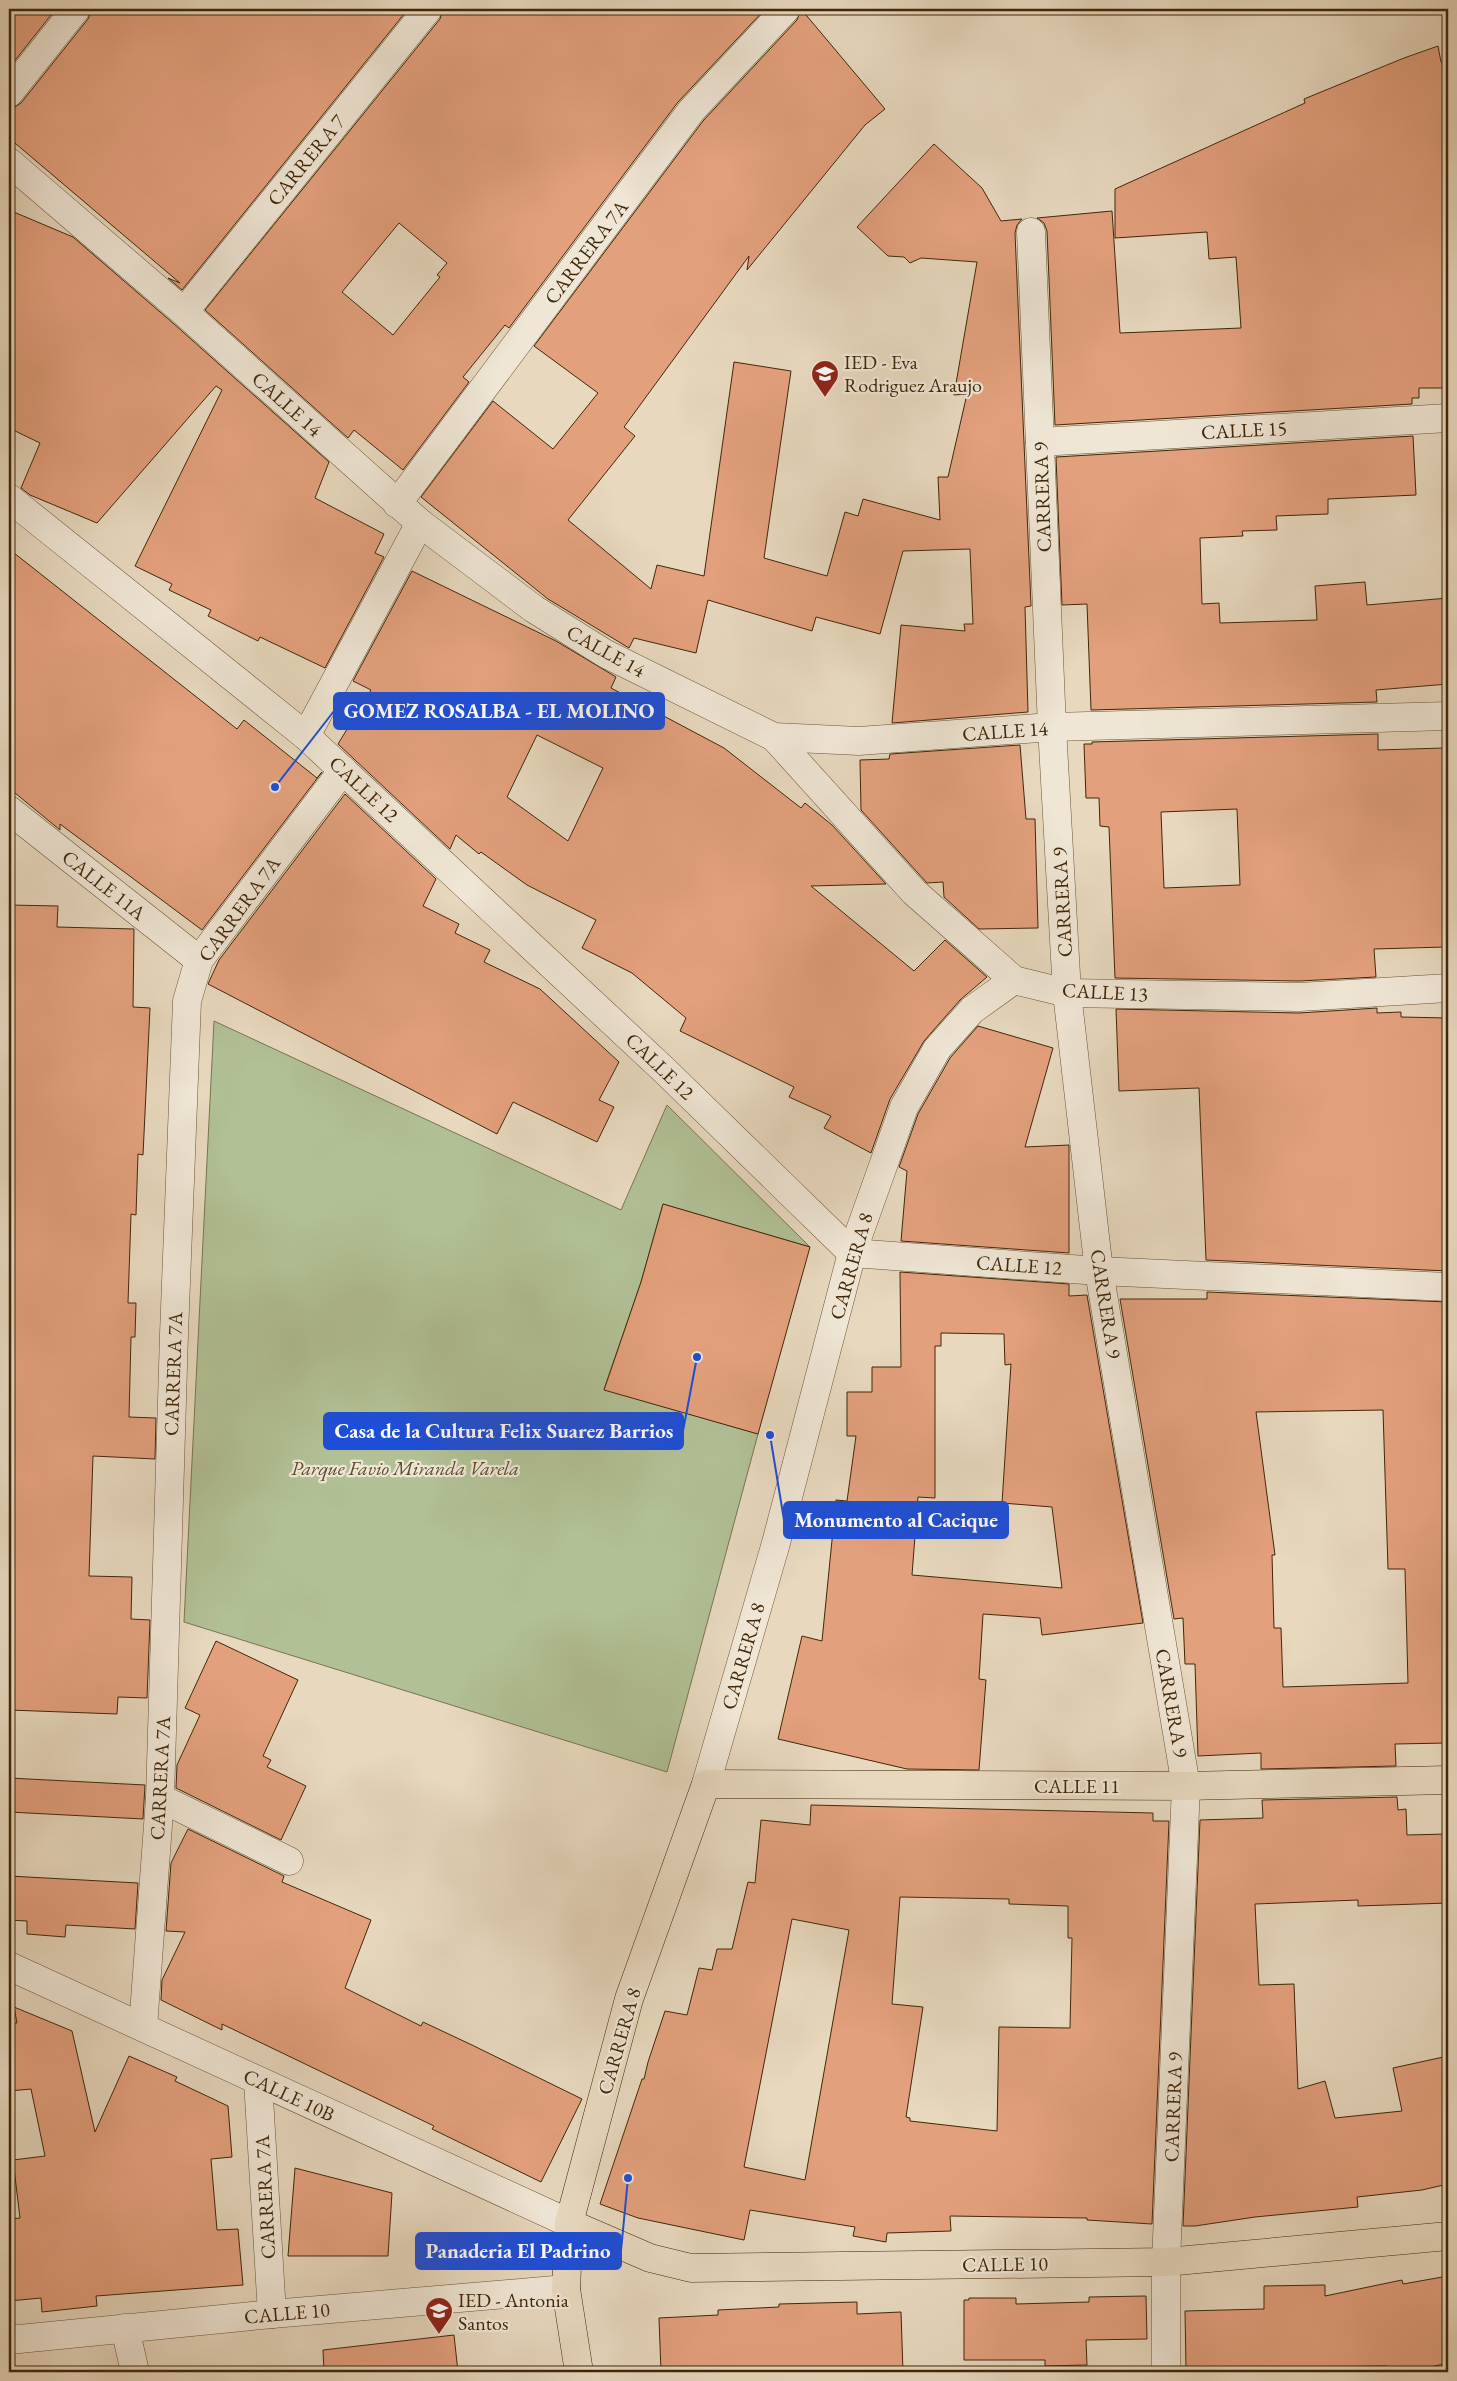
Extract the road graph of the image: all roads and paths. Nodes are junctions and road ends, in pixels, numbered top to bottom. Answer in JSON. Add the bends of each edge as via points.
{"nodes":[{"id":1,"x":76,"y":9,"type":"edge"},
{"id":2,"x":428,"y":9,"type":"edge"},
{"id":3,"x":786,"y":9,"type":"edge"},
{"id":4,"x":9,"y":93,"type":"edge"},
{"id":5,"x":9,"y":162,"type":"edge"},
{"id":6,"x":1031,"y":232,"type":"dead end"},
{"id":7,"x":184,"y":312,"type":"junction"},
{"id":8,"x":1448,"y":418,"type":"edge"},
{"id":9,"x":1040,"y":442,"type":"junction"},
{"id":10,"x":9,"y":498,"type":"edge"},
{"id":11,"x":397,"y":504,"type":"junction"},
{"id":12,"x":420,"y":523,"type":"junction"},
{"id":13,"x":1448,"y":716,"type":"edge"},
{"id":14,"x":1052,"y":727,"type":"junction"},
{"id":15,"x":306,"y":736,"type":"junction"},
{"id":16,"x":774,"y":737,"type":"junction"},
{"id":17,"x":343,"y":770,"type":"junction"},
{"id":18,"x":9,"y":810,"type":"edge"},
{"id":19,"x":199,"y":960,"type":"junction"},
{"id":20,"x":1014,"y":980,"type":"junction"},
{"id":21,"x":1448,"y":988,"type":"edge"},
{"id":22,"x":1067,"y":993,"type":"junction"},
{"id":23,"x":852,"y":1253,"type":"junction"},
{"id":24,"x":1099,"y":1271,"type":"junction"},
{"id":25,"x":1448,"y":1287,"type":"edge"},
{"id":26,"x":1448,"y":1780,"type":"edge"},
{"id":27,"x":706,"y":1784,"type":"junction"},
{"id":28,"x":1186,"y":1786,"type":"junction"},
{"id":29,"x":160,"y":1798,"type":"junction"},
{"id":30,"x":289,"y":1861,"type":"dead end"},
{"id":31,"x":9,"y":1966,"type":"edge"},
{"id":32,"x":143,"y":2027,"type":"junction"},
{"id":33,"x":258,"y":2081,"type":"junction"},
{"id":34,"x":569,"y":2223,"type":"junction"},
{"id":35,"x":1448,"y":2236,"type":"edge"},
{"id":36,"x":1166,"y":2262,"type":"junction"},
{"id":37,"x":566,"y":2290,"type":"junction"},
{"id":38,"x":272,"y":2314,"type":"junction"},
{"id":39,"x":124,"y":2328,"type":"junction"},
{"id":40,"x":9,"y":2340,"type":"edge"},
{"id":41,"x":135,"y":2372,"type":"edge"},
{"id":42,"x":579,"y":2372,"type":"edge"},
{"id":43,"x":1166,"y":2372,"type":"edge"}],
"edges":[{"from":1,"to":4,"type":"street"},
{"from":2,"to":7,"type":"street","name":"CARRERA 7"},
{"from":3,"to":11,"type":"street","name":"CARRERA 7A","via":[[691,111]]},
{"from":5,"to":7,"type":"street","name":"CALLE 14"},
{"from":6,"to":9,"type":"street","name":"CARRERA 9"},
{"from":7,"to":11,"type":"street","name":"CALLE 14"},
{"from":8,"to":9,"type":"street","name":"CALLE 15"},
{"from":9,"to":14,"type":"street","name":"CARRERA 9"},
{"from":10,"to":15,"type":"street","name":"CALLE 12"},
{"from":11,"to":12,"type":"street","name":"CALLE 14"},
{"from":12,"to":15,"type":"street"},
{"from":12,"to":16,"type":"street","name":"CALLE 14","via":[[534,609],[606,654]]},
{"from":13,"to":14,"type":"street","name":"CALLE 14"},
{"from":14,"to":16,"type":"street","name":"CALLE 14","via":[[859,742]]},
{"from":14,"to":22,"type":"street","name":"CARRERA 9"},
{"from":15,"to":17,"type":"street","name":"CALLE 12"},
{"from":16,"to":20,"type":"street","name":"CALLE 13","via":[[914,892]]},
{"from":17,"to":19,"type":"street","name":"CARRERA 7A"},
{"from":17,"to":23,"type":"street","name":"CALLE 12","via":[[663,1069]]},
{"from":18,"to":19,"type":"street","name":"CALLE 11A"},
{"from":19,"to":29,"type":"street","name":"CARRERA 7A","via":[[188,1001]]},
{"from":20,"to":22,"type":"street","name":"CALLE 13"},
{"from":20,"to":23,"type":"street","name":"CARRERA 8","via":[[972,1010],[937,1049],[904,1108]]},
{"from":21,"to":22,"type":"street","name":"CALLE 13","via":[[1299,997]]},
{"from":22,"to":24,"type":"street","name":"CARRERA 9"},
{"from":23,"to":24,"type":"street","name":"CALLE 12"},
{"from":23,"to":27,"type":"street","name":"CARRERA 8","via":[[776,1543]]},
{"from":24,"to":25,"type":"street","name":"CALLE 12"},
{"from":24,"to":28,"type":"street","name":"CARRERA 9"},
{"from":26,"to":28,"type":"main road","name":"CALLE 11"},
{"from":27,"to":28,"type":"main road","name":"CALLE 11"},
{"from":27,"to":34,"type":"main road","name":"CARRERA 8","via":[[629,1999]]},
{"from":28,"to":36,"type":"street","name":"CARRERA 9"},
{"from":29,"to":30,"type":"street"},
{"from":29,"to":32,"type":"street","name":"CARRERA 7A"},
{"from":31,"to":32,"type":"street","name":"CALLE 10B"},
{"from":32,"to":33,"type":"street","name":"CALLE 10B"},
{"from":33,"to":34,"type":"street","name":"CALLE 10B"},
{"from":33,"to":38,"type":"street","name":"CARRERA 7A"},
{"from":34,"to":36,"type":"main road","name":"CALLE 10","via":[[650,2258],[691,2268]]},
{"from":34,"to":37,"type":"main road","name":"CARRERA 8"},
{"from":35,"to":36,"type":"main road","name":"CALLE 10"},
{"from":36,"to":43,"type":"street","name":"CARRERA 9"},
{"from":37,"to":38,"type":"street","name":"CALLE 10"},
{"from":37,"to":42,"type":"main road","name":"CARRERA 8"},
{"from":38,"to":39,"type":"street","name":"CALLE 10"},
{"from":39,"to":40,"type":"street","name":"CALLE 10"},
{"from":39,"to":41,"type":"street"}]}
